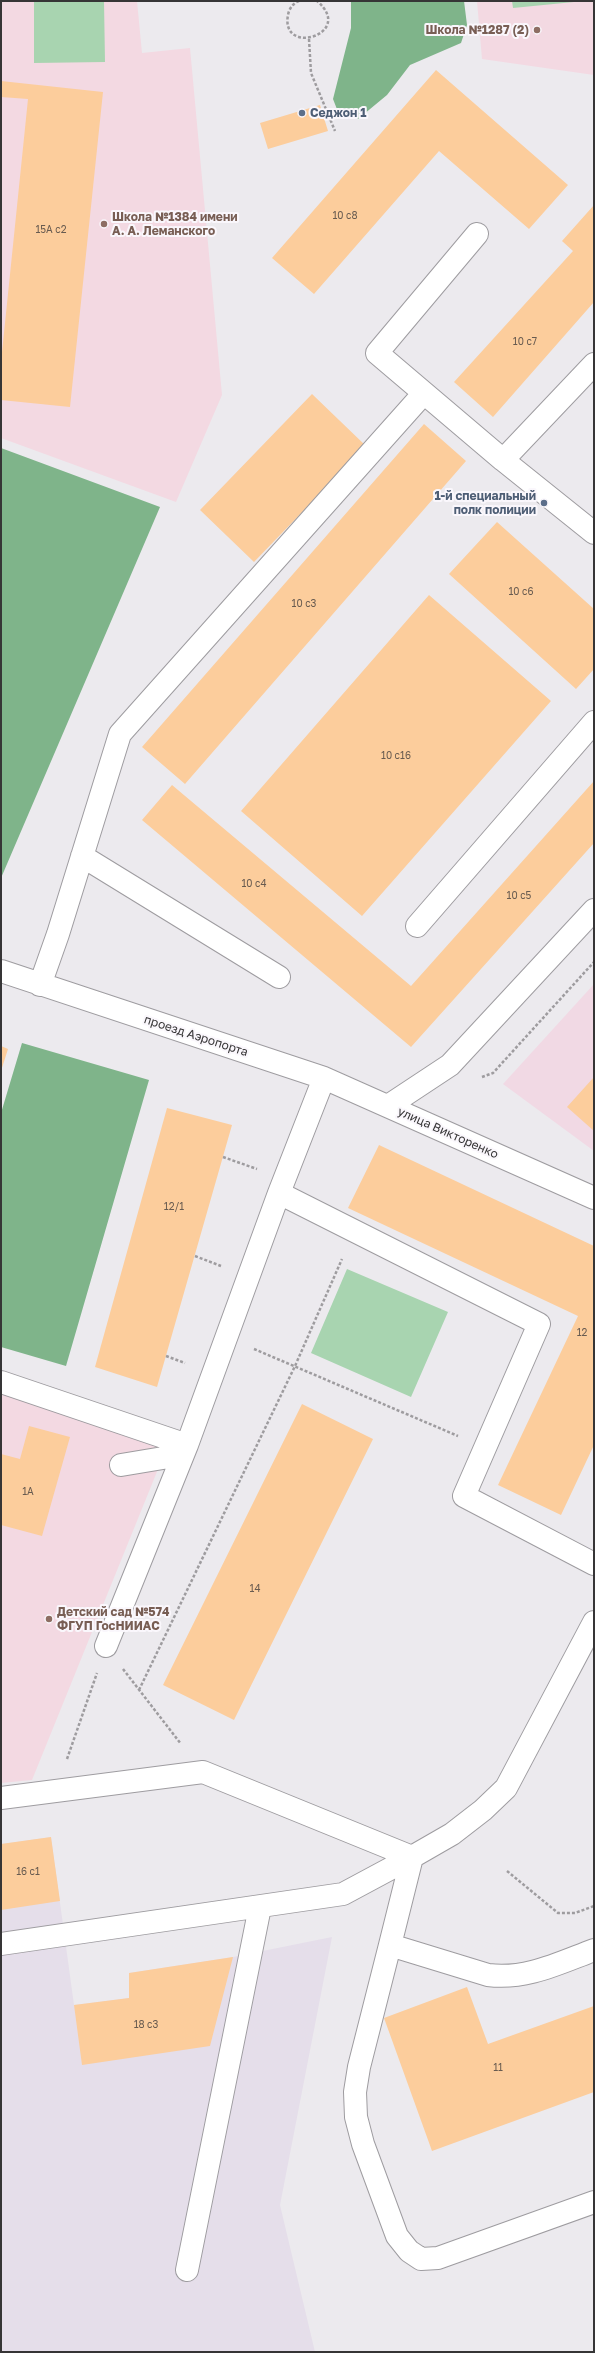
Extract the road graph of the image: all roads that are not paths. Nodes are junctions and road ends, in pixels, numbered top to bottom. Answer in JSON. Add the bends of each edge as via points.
{"nodes":[{"id":1,"x":477,"y":234,"type":"dead end"},
{"id":2,"x":594,"y":364,"type":"edge"},
{"id":3,"x":424,"y":393,"type":"junction"},
{"id":4,"x":503,"y":460,"type":"junction"},
{"id":5,"x":594,"y":533,"type":"edge"},
{"id":6,"x":594,"y":722,"type":"edge"},
{"id":7,"x":82,"y":856,"type":"junction"},
{"id":8,"x":594,"y":910,"type":"edge"},
{"id":9,"x":416,"y":926,"type":"dead end"},
{"id":10,"x":1,"y":971,"type":"edge"},
{"id":11,"x":279,"y":977,"type":"dead end"},
{"id":12,"x":40,"y":985,"type":"junction"},
{"id":13,"x":324,"y":1078,"type":"junction"},
{"id":14,"x":388,"y":1106,"type":"junction"},
{"id":15,"x":282,"y":1186,"type":"junction"},
{"id":16,"x":594,"y":1198,"type":"edge"},
{"id":17,"x":1,"y":1382,"type":"edge"},
{"id":18,"x":187,"y":1445,"type":"junction"},
{"id":19,"x":121,"y":1465,"type":"dead end"},
{"id":20,"x":594,"y":1564,"type":"edge"},
{"id":21,"x":594,"y":1622,"type":"edge"},
{"id":22,"x":106,"y":1646,"type":"road end"},
{"id":23,"x":1,"y":1798,"type":"edge"},
{"id":24,"x":412,"y":1857,"type":"junction"},
{"id":25,"x":260,"y":1907,"type":"junction"},
{"id":26,"x":1,"y":1944,"type":"edge"},
{"id":27,"x":390,"y":1945,"type":"junction"},
{"id":28,"x":594,"y":1950,"type":"edge"},
{"id":29,"x":594,"y":2202,"type":"edge"},
{"id":30,"x":187,"y":2270,"type":"dead end"}],
"edges":[{"from":1,"to":3,"type":"street","via":[[377,353]]},
{"from":2,"to":4,"type":"street"},
{"from":3,"to":4,"type":"street"},
{"from":3,"to":7,"type":"street","via":[[120,734]]},
{"from":4,"to":5,"type":"street"},
{"from":6,"to":9,"type":"street"},
{"from":7,"to":11,"type":"street"},
{"from":7,"to":12,"type":"street"},
{"from":8,"to":14,"type":"street","name":"улица Викторенко","via":[[450,1066]]},
{"from":10,"to":12,"type":"street","name":"проезд Аэропорта"},
{"from":12,"to":13,"type":"street","name":"проезд Аэропорта"},
{"from":13,"to":14,"type":"street","name":"проезд Аэропорта"},
{"from":13,"to":15,"type":"street"},
{"from":14,"to":16,"type":"street","name":"улица Викторенко"},
{"from":15,"to":18,"type":"street"},
{"from":15,"to":20,"type":"street","via":[[354,1231],[539,1324],[464,1496]]},
{"from":17,"to":18,"type":"street"},
{"from":18,"to":19,"type":"street","via":[[163,1458]]},
{"from":18,"to":22,"type":"street"},
{"from":21,"to":24,"type":"street","via":[[506,1788],[452,1834]]},
{"from":23,"to":24,"type":"street","via":[[203,1772]]},
{"from":24,"to":25,"type":"street","via":[[343,1894]]},
{"from":24,"to":27,"type":"street"},
{"from":25,"to":26,"type":"street"},
{"from":25,"to":30,"type":"street"},
{"from":27,"to":28,"type":"street","via":[[501,1977],[531,1974]]},
{"from":27,"to":29,"type":"street","via":[[359,2067],[355,2092],[356,2117],[363,2144],[397,2236],[409,2252],[421,2259],[438,2258]]}]}
